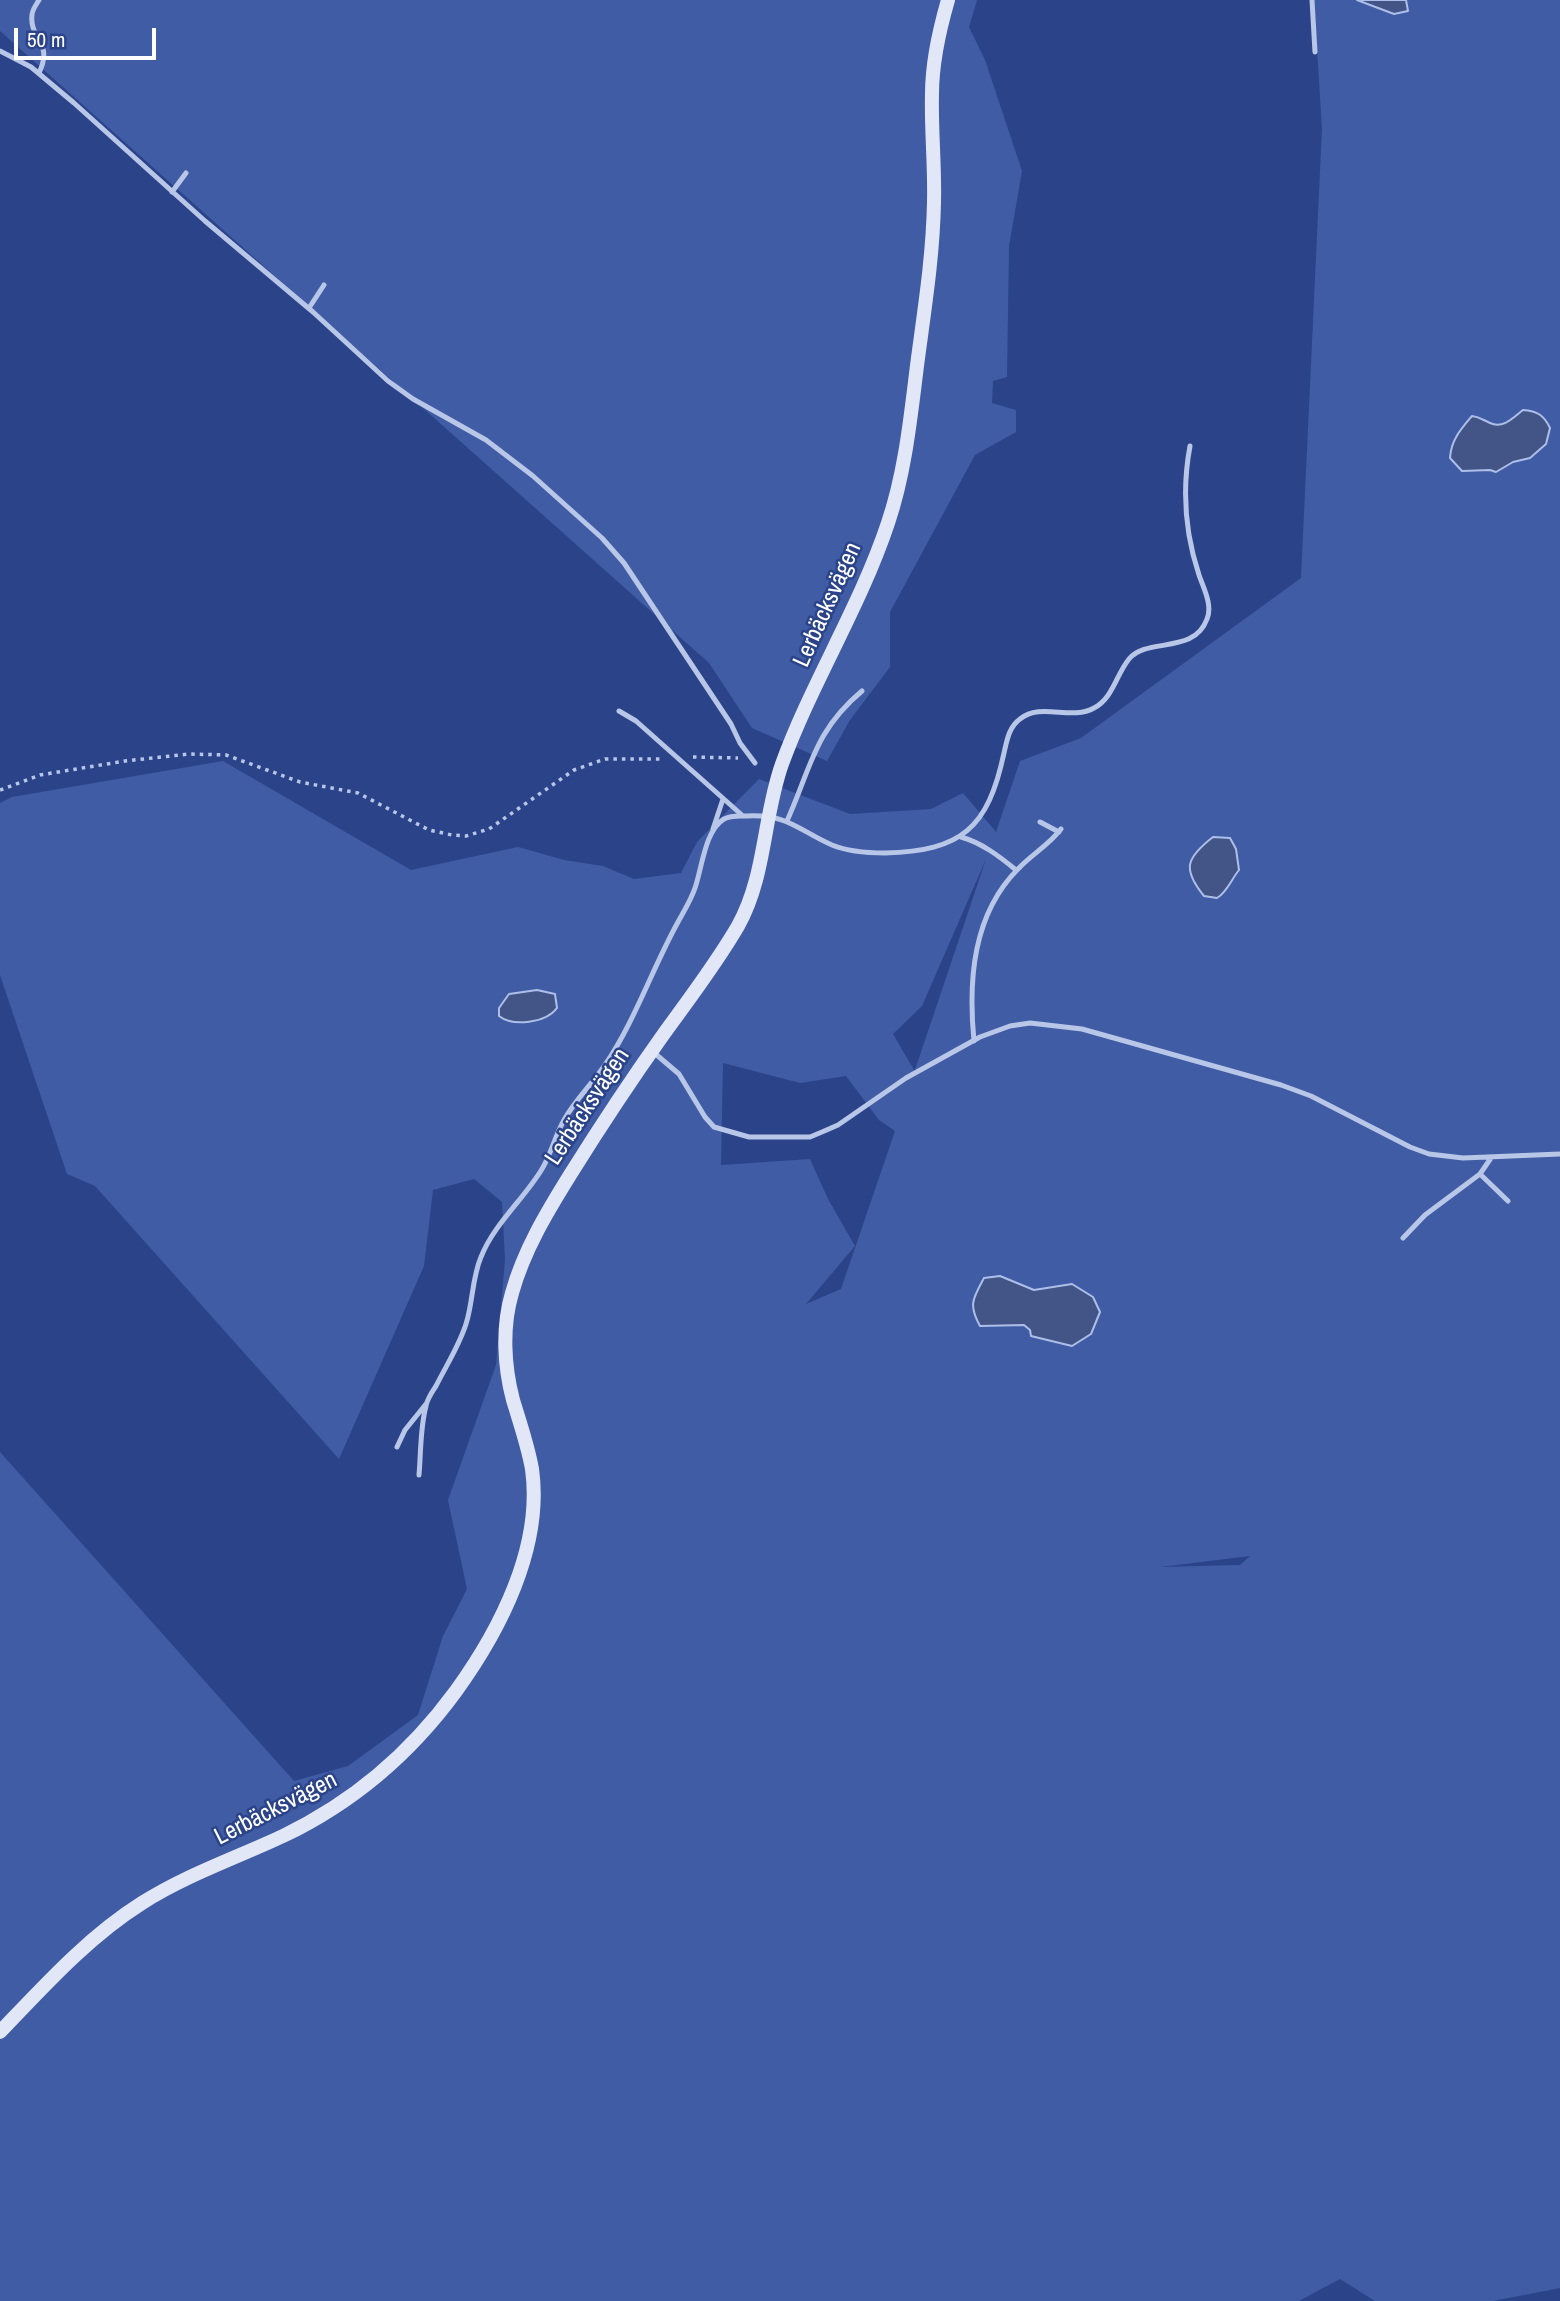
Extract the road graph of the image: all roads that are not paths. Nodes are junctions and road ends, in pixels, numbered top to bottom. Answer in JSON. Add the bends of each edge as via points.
{"nodes":[{"id":1,"x":39,"y":0,"type":"edge"},
{"id":2,"x":948,"y":0,"type":"edge"},
{"id":3,"x":1312,"y":0,"type":"edge"},
{"id":4,"x":0,"y":51,"type":"edge"},
{"id":5,"x":1315,"y":52,"type":"dead end"},
{"id":6,"x":39,"y":73,"type":"junction"},
{"id":7,"x":186,"y":173,"type":"dead end"},
{"id":8,"x":172,"y":192,"type":"junction"},
{"id":9,"x":324,"y":285,"type":"dead end"},
{"id":10,"x":309,"y":308,"type":"junction"},
{"id":11,"x":1190,"y":446,"type":"dead end"},
{"id":12,"x":862,"y":691,"type":"dead end"},
{"id":13,"x":619,"y":711,"type":"dead end"},
{"id":14,"x":755,"y":763,"type":"road end"},
{"id":15,"x":723,"y":799,"type":"junction"},
{"id":16,"x":743,"y":816,"type":"junction"},
{"id":17,"x":768,"y":816,"type":"junction"},
{"id":18,"x":787,"y":821,"type":"junction"},
{"id":19,"x":1040,"y":822,"type":"dead end"},
{"id":20,"x":713,"y":830,"type":"junction"},
{"id":21,"x":961,"y":836,"type":"junction"},
{"id":22,"x":1016,"y":870,"type":"junction"},
{"id":23,"x":974,"y":1041,"type":"junction"},
{"id":24,"x":652,"y":1051,"type":"junction"},
{"id":25,"x":1560,"y":1154,"type":"edge"},
{"id":26,"x":1491,"y":1158,"type":"junction"},
{"id":27,"x":1480,"y":1174,"type":"junction"},
{"id":28,"x":1508,"y":1201,"type":"dead end"},
{"id":29,"x":1403,"y":1238,"type":"dead end"},
{"id":30,"x":426,"y":1404,"type":"junction"},
{"id":31,"x":397,"y":1447,"type":"dead end"},
{"id":32,"x":419,"y":1475,"type":"dead end"},
{"id":33,"x":0,"y":2032,"type":"edge"}],
"edges":[{"from":1,"to":6,"type":"lane","via":[[32,12],[45,51]]},
{"from":2,"to":17,"type":"street","name":"Lerbäcksvägen","via":[[932,92],[931,257],[896,495],[874,562],[789,747]]},
{"from":3,"to":5,"type":"lane"},
{"from":4,"to":6,"type":"lane"},
{"from":6,"to":8,"type":"lane"},
{"from":7,"to":8,"type":"lane"},
{"from":8,"to":10,"type":"lane"},
{"from":9,"to":10,"type":"lane"},
{"from":10,"to":14,"type":"lane","via":[[388,381],[486,440],[602,538],[654,607]]},
{"from":11,"to":21,"type":"lane","via":[[1185,494],[1190,547],[1206,597],[1207,620],[1187,639],[1134,655],[1094,708],[1076,713],[1035,712],[1020,718],[1008,736],[989,804]]},
{"from":12,"to":18,"type":"lane","via":[[838,714],[815,747]]},
{"from":13,"to":15,"type":"lane"},
{"from":15,"to":16,"type":"lane"},
{"from":15,"to":20,"type":"lane"},
{"from":16,"to":17,"type":"lane"},
{"from":16,"to":20,"type":"lane","via":[[724,820]]},
{"from":17,"to":18,"type":"lane"},
{"from":17,"to":24,"type":"street","name":"Lerbäcksvägen","via":[[759,871],[745,912]]},
{"from":18,"to":21,"type":"lane","via":[[831,844],[872,853],[923,851]]},
{"from":19,"to":22,"type":"lane","via":[[1060,830]]},
{"from":20,"to":30,"type":"lane","via":[[695,890],[626,1028],[605,1065],[571,1107],[541,1170],[482,1254],[460,1340]]},
{"from":21,"to":22,"type":"lane"},
{"from":22,"to":23,"type":"lane","via":[[981,930],[973,979]]},
{"from":23,"to":24,"type":"lane","via":[[906,1078],[838,1125],[810,1137],[792,1138],[749,1137],[714,1127],[679,1074]]},
{"from":23,"to":26,"type":"lane","via":[[1030,1023],[1082,1030],[1311,1096],[1419,1151]]},
{"from":24,"to":33,"type":"street","name":"Lerbäcksvägen","via":[[549,1209],[512,1292],[506,1362],[532,1470],[530,1539],[507,1601],[465,1678],[386,1770],[292,1832],[144,1901],[95,1938]]},
{"from":25,"to":26,"type":"lane"},
{"from":26,"to":27,"type":"lane"},
{"from":27,"to":28,"type":"lane"},
{"from":27,"to":29,"type":"lane","via":[[1425,1215]]},
{"from":30,"to":31,"type":"lane"},
{"from":30,"to":32,"type":"lane"}]}
